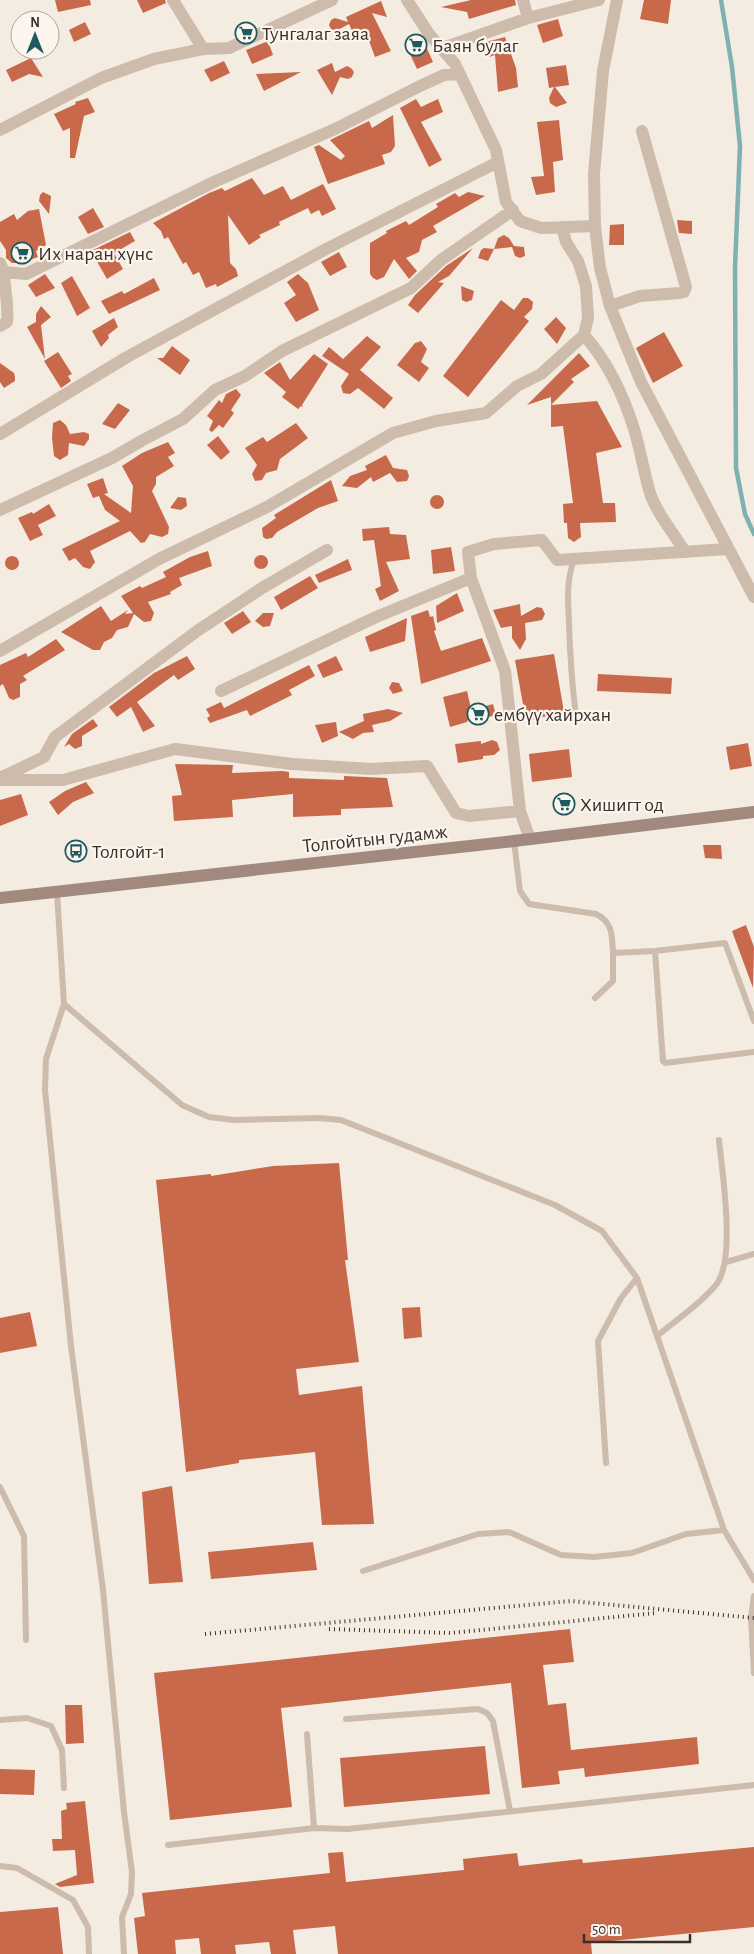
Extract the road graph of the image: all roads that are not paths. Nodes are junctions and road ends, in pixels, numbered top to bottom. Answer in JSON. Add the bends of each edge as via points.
{"nodes":[{"id":1,"x":173,"y":0,"type":"edge"},
{"id":2,"x":332,"y":0,"type":"edge"},
{"id":3,"x":407,"y":0,"type":"edge"},
{"id":4,"x":522,"y":0,"type":"edge"},
{"id":5,"x":599,"y":0,"type":"edge"},
{"id":6,"x":617,"y":0,"type":"edge"},
{"id":7,"x":528,"y":18,"type":"junction"},
{"id":8,"x":444,"y":48,"type":"junction"},
{"id":9,"x":203,"y":50,"type":"junction"},
{"id":10,"x":460,"y":74,"type":"junction"},
{"id":11,"x":0,"y":130,"type":"edge"},
{"id":12,"x":642,"y":131,"type":"dead end"},
{"id":13,"x":498,"y":162,"type":"junction"},
{"id":14,"x":512,"y":210,"type":"junction"},
{"id":15,"x":595,"y":226,"type":"junction"},
{"id":16,"x":562,"y":227,"type":"junction"},
{"id":17,"x":2,"y":267,"type":"edge"},
{"id":18,"x":610,"y":306,"type":"junction"},
{"id":19,"x":0,"y":326,"type":"edge"},
{"id":20,"x":584,"y":335,"type":"junction"},
{"id":21,"x":0,"y":434,"type":"edge"},
{"id":22,"x":0,"y":510,"type":"edge"},
{"id":23,"x":728,"y":549,"type":"junction"},
{"id":24,"x":327,"y":550,"type":"dead end"},
{"id":25,"x":685,"y":552,"type":"junction"},
{"id":26,"x":574,"y":559,"type":"junction"},
{"id":27,"x":471,"y":578,"type":"junction"},
{"id":28,"x":754,"y":597,"type":"edge"},
{"id":29,"x":0,"y":651,"type":"edge"},
{"id":30,"x":222,"y":691,"type":"dead end"},
{"id":31,"x":576,"y":716,"type":"dead end"},
{"id":32,"x":0,"y":779,"type":"edge"},
{"id":33,"x":520,"y":811,"type":"junction"},
{"id":34,"x":754,"y":812,"type":"edge"},
{"id":35,"x":530,"y":839,"type":"junction"},
{"id":36,"x":514,"y":842,"type":"junction"},
{"id":37,"x":57,"y":893,"type":"junction"},
{"id":38,"x":0,"y":898,"type":"edge"},
{"id":39,"x":655,"y":951,"type":"junction"},
{"id":40,"x":614,"y":953,"type":"junction"},
{"id":41,"x":595,"y":998,"type":"dead end"},
{"id":42,"x":64,"y":1004,"type":"junction"},
{"id":43,"x":754,"y":1021,"type":"edge"},
{"id":44,"x":754,"y":1052,"type":"edge"},
{"id":45,"x":719,"y":1140,"type":"dead end"},
{"id":46,"x":754,"y":1254,"type":"edge"},
{"id":47,"x":726,"y":1262,"type":"junction"},
{"id":48,"x":637,"y":1278,"type":"junction"},
{"id":49,"x":657,"y":1336,"type":"junction"},
{"id":50,"x":606,"y":1463,"type":"dead end"},
{"id":51,"x":0,"y":1487,"type":"edge"},
{"id":52,"x":724,"y":1530,"type":"junction"},
{"id":53,"x":363,"y":1571,"type":"dead end"},
{"id":54,"x":754,"y":1580,"type":"edge"},
{"id":55,"x":754,"y":1596,"type":"edge"},
{"id":56,"x":26,"y":1640,"type":"dead end"},
{"id":57,"x":754,"y":1674,"type":"edge"},
{"id":58,"x":346,"y":1719,"type":"dead end"},
{"id":59,"x":0,"y":1720,"type":"edge"},
{"id":60,"x":307,"y":1734,"type":"dead end"},
{"id":61,"x":754,"y":1785,"type":"edge"},
{"id":62,"x":64,"y":1788,"type":"dead end"},
{"id":63,"x":510,"y":1811,"type":"junction"},
{"id":64,"x":314,"y":1828,"type":"junction"},
{"id":65,"x":168,"y":1845,"type":"dead end"},
{"id":66,"x":0,"y":1866,"type":"edge"},
{"id":67,"x":89,"y":1954,"type":"edge"},
{"id":68,"x":124,"y":1954,"type":"edge"}],
"edges":[{"from":1,"to":9,"type":"street"},
{"from":2,"to":9,"type":"street","via":[[229,48]]},
{"from":3,"to":8,"type":"street","via":[[429,34]]},
{"from":4,"to":7,"type":"street"},
{"from":5,"to":7,"type":"street"},
{"from":6,"to":15,"type":"street","via":[[603,71],[594,174]]},
{"from":7,"to":8,"type":"street"},
{"from":8,"to":10,"type":"street"},
{"from":9,"to":11,"type":"street","via":[[154,59],[101,78]]},
{"from":10,"to":13,"type":"street","via":[[496,150]]},
{"from":10,"to":17,"type":"street","via":[[444,75],[420,86],[26,274]]},
{"from":12,"to":18,"type":"street","via":[[686,287],[680,293],[640,296]]},
{"from":13,"to":14,"type":"street","via":[[506,202]]},
{"from":13,"to":21,"type":"street","via":[[355,234],[127,357]]},
{"from":14,"to":16,"type":"street","via":[[520,221],[541,228]]},
{"from":14,"to":22,"type":"street","via":[[441,260],[411,288],[282,351],[245,376],[215,390],[183,419],[112,458]]},
{"from":15,"to":16,"type":"street"},
{"from":15,"to":18,"type":"street","via":[[600,268]]},
{"from":16,"to":20,"type":"street","via":[[586,286],[588,318]]},
{"from":17,"to":19,"type":"street","via":[[9,306],[7,322]]},
{"from":18,"to":23,"type":"street","via":[[641,382]]},
{"from":20,"to":25,"type":"street","via":[[611,376],[634,428],[652,497],[665,524]]},
{"from":20,"to":29,"type":"street","via":[[541,374],[517,386],[486,413],[436,421],[393,433],[267,507],[159,559]]},
{"from":23,"to":25,"type":"street"},
{"from":23,"to":28,"type":"street"},
{"from":24,"to":32,"type":"street","via":[[197,631],[55,737],[44,757]]},
{"from":25,"to":26,"type":"street"},
{"from":26,"to":27,"type":"street","via":[[557,560],[542,540],[494,544],[468,552]]},
{"from":26,"to":31,"type":"lane","via":[[567,597]]},
{"from":27,"to":30,"type":"street","via":[[376,617]]},
{"from":27,"to":33,"type":"street","via":[[505,671]]},
{"from":32,"to":33,"type":"street","via":[[63,780],[175,749],[292,764],[371,769],[427,766],[456,813],[469,816]]},
{"from":33,"to":35,"type":"street"},
{"from":34,"to":35,"type":"main road","name":"Толгойтын гудамж"},
{"from":35,"to":36,"type":"main road","name":"Толгойтын гудамж"},
{"from":36,"to":37,"type":"main road","name":"Толгойтын гудамж"},
{"from":36,"to":40,"type":"lane","via":[[523,898],[538,907],[605,918],[610,925]]},
{"from":37,"to":38,"type":"main road","name":"Толгойтын гудамж"},
{"from":37,"to":42,"type":"lane"},
{"from":39,"to":40,"type":"lane"},
{"from":39,"to":43,"type":"lane","via":[[725,943]]},
{"from":39,"to":44,"type":"lane","via":[[663,1060],[670,1064]]},
{"from":40,"to":41,"type":"lane","via":[[613,981]]},
{"from":42,"to":48,"type":"lane","via":[[182,1104],[210,1117],[234,1120],[319,1118],[358,1126],[555,1204],[602,1231]]},
{"from":42,"to":68,"type":"lane","via":[[46,1059],[45,1090],[132,1872],[131,1894],[122,1917]]},
{"from":45,"to":47,"type":"lane"},
{"from":46,"to":47,"type":"lane"},
{"from":47,"to":49,"type":"lane","via":[[717,1285]]},
{"from":48,"to":49,"type":"lane"},
{"from":48,"to":50,"type":"lane","via":[[621,1298],[598,1341]]},
{"from":49,"to":52,"type":"lane"},
{"from":51,"to":56,"type":"lane","via":[[24,1536]]},
{"from":52,"to":53,"type":"lane","via":[[686,1534],[632,1553],[594,1557],[561,1555],[508,1532],[478,1534]]},
{"from":52,"to":54,"type":"lane"},
{"from":55,"to":57,"type":"lane","via":[[751,1618]]},
{"from":58,"to":63,"type":"lane","via":[[478,1709],[487,1713],[493,1721]]},
{"from":59,"to":62,"type":"lane","via":[[27,1718],[51,1726],[62,1750]]},
{"from":60,"to":64,"type":"lane"},
{"from":61,"to":63,"type":"lane"},
{"from":63,"to":64,"type":"lane","via":[[348,1829]]},
{"from":64,"to":65,"type":"lane"},
{"from":66,"to":67,"type":"lane","via":[[17,1868],[73,1900],[88,1927]]}]}
